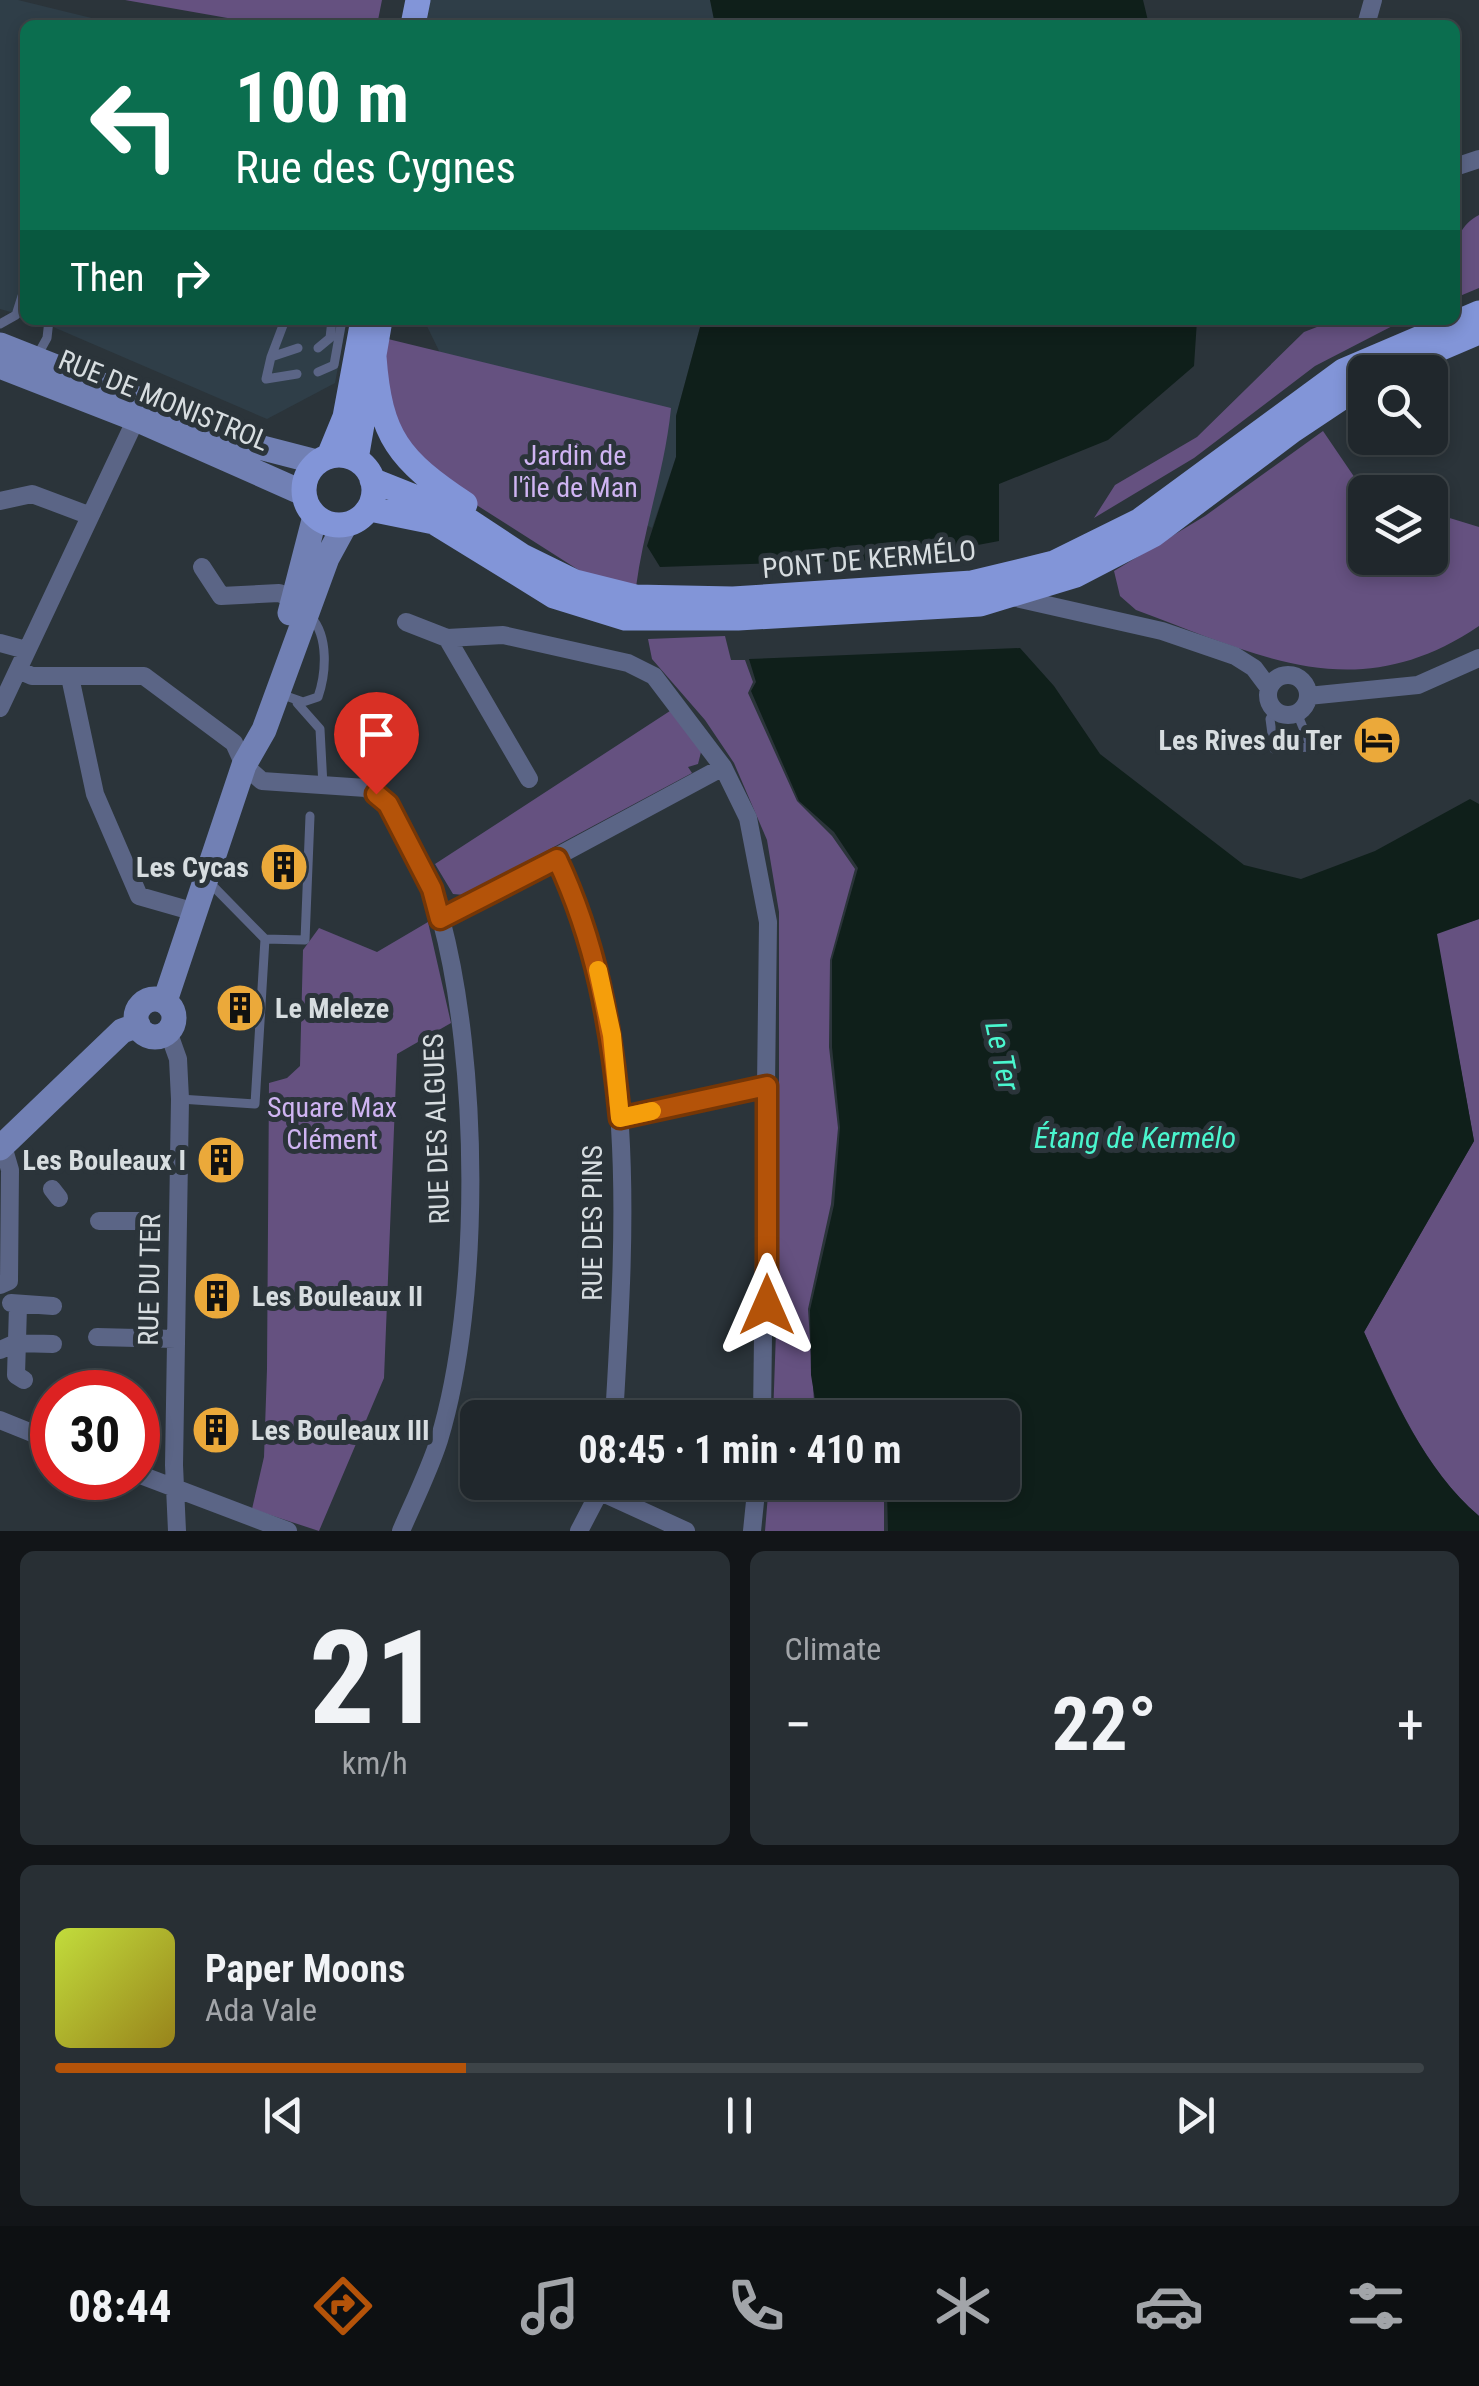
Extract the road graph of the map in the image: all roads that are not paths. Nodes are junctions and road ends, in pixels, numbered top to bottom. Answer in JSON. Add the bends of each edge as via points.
{"nodes":[{"id":1,"x":20,"y":302,"type":"edge"},
{"id":2,"x":0,"y":324,"type":"edge"},
{"id":3,"x":48,"y":325,"type":"edge"},
{"id":4,"x":284,"y":325,"type":"edge"},
{"id":5,"x":331,"y":325,"type":"edge"},
{"id":6,"x":341,"y":325,"type":"edge"},
{"id":7,"x":362,"y":325,"type":"edge"},
{"id":8,"x":379,"y":325,"type":"edge"},
{"id":9,"x":1450,"y":325,"type":"edge"},
{"id":10,"x":1479,"y":332,"type":"edge"},
{"id":11,"x":0,"y":345,"type":"edge"},
{"id":12,"x":41,"y":348,"type":"junction"},
{"id":13,"x":298,"y":348,"type":"dead end"},
{"id":14,"x":318,"y":348,"type":"dead end"},
{"id":15,"x":1425,"y":355,"type":"edge"},
{"id":16,"x":271,"y":357,"type":"junction"},
{"id":17,"x":374,"y":357,"type":"junction"},
{"id":18,"x":4,"y":368,"type":"edge"},
{"id":19,"x":318,"y":372,"type":"dead end"},
{"id":20,"x":297,"y":374,"type":"dead end"},
{"id":21,"x":1348,"y":393,"type":"edge"},
{"id":22,"x":136,"y":419,"type":"junction"},
{"id":23,"x":323,"y":459,"type":"junction"},
{"id":24,"x":356,"y":459,"type":"junction"},
{"id":25,"x":372,"y":480,"type":"junction"},
{"id":26,"x":0,"y":501,"type":"edge"},
{"id":27,"x":309,"y":505,"type":"junction"},
{"id":28,"x":370,"y":509,"type":"junction"},
{"id":29,"x":88,"y":516,"type":"junction"},
{"id":30,"x":344,"y":525,"type":"junction"},
{"id":31,"x":202,"y":567,"type":"dead end"},
{"id":32,"x":575,"y":582,"type":"junction"},
{"id":33,"x":1010,"y":587,"type":"junction"},
{"id":34,"x":301,"y":606,"type":"junction"},
{"id":35,"x":736,"y":609,"type":"junction"},
{"id":36,"x":406,"y":622,"type":"dead end"},
{"id":37,"x":447,"y":638,"type":"junction"},
{"id":38,"x":0,"y":643,"type":"edge"},
{"id":39,"x":26,"y":650,"type":"junction"},
{"id":40,"x":1479,"y":658,"type":"edge"},
{"id":41,"x":18,"y":670,"type":"junction"},
{"id":42,"x":70,"y":677,"type":"junction"},
{"id":43,"x":1269,"y":688,"type":"junction"},
{"id":44,"x":282,"y":695,"type":"junction"},
{"id":45,"x":1308,"y":696,"type":"junction"},
{"id":46,"x":0,"y":708,"type":"edge"},
{"id":47,"x":1275,"y":711,"type":"junction"},
{"id":48,"x":1296,"y":714,"type":"junction"},
{"id":49,"x":246,"y":761,"type":"junction"},
{"id":50,"x":723,"y":767,"type":"junction"},
{"id":51,"x":529,"y":779,"type":"dead end"},
{"id":52,"x":323,"y":786,"type":"junction"},
{"id":53,"x":310,"y":816,"type":"dead end"},
{"id":54,"x":557,"y":859,"type":"junction"},
{"id":55,"x":206,"y":878,"type":"junction"},
{"id":56,"x":195,"y":912,"type":"junction"},
{"id":57,"x":440,"y":919,"type":"junction"},
{"id":58,"x":265,"y":939,"type":"junction"},
{"id":59,"x":165,"y":1002,"type":"junction"},
{"id":60,"x":138,"y":1025,"type":"junction"},
{"id":61,"x":168,"y":1031,"type":"junction"},
{"id":62,"x":767,"y":1086,"type":"junction"},
{"id":63,"x":180,"y":1099,"type":"junction"},
{"id":64,"x":620,"y":1118,"type":"junction"},
{"id":65,"x":1,"y":1147,"type":"edge"},
{"id":66,"x":99,"y":1221,"type":"dead end"},
{"id":67,"x":145,"y":1221,"type":"dead end"},
{"id":68,"x":4,"y":1283,"type":"edge"},
{"id":69,"x":18,"y":1306,"type":"junction"},
{"id":70,"x":53,"y":1306,"type":"dead end"},
{"id":71,"x":97,"y":1337,"type":"dead end"},
{"id":72,"x":176,"y":1338,"type":"junction"},
{"id":73,"x":53,"y":1344,"type":"dead end"},
{"id":74,"x":8,"y":1346,"type":"edge"},
{"id":75,"x":24,"y":1380,"type":"dead end"},
{"id":76,"x":615,"y":1400,"type":"edge"},
{"id":77,"x":762,"y":1400,"type":"edge"},
{"id":78,"x":0,"y":1420,"type":"edge"},
{"id":79,"x":23,"y":1430,"type":"junction"},
{"id":80,"x":30,"y":1433,"type":"edge"},
{"id":81,"x":0,"y":1440,"type":"edge"},
{"id":82,"x":160,"y":1484,"type":"edge"},
{"id":83,"x":175,"y":1490,"type":"junction"},
{"id":84,"x":596,"y":1500,"type":"edge"},
{"id":85,"x":626,"y":1500,"type":"edge"},
{"id":86,"x":755,"y":1500,"type":"edge"},
{"id":87,"x":177,"y":1531,"type":"edge"},
{"id":88,"x":288,"y":1531,"type":"edge"},
{"id":89,"x":401,"y":1531,"type":"edge"},
{"id":90,"x":579,"y":1531,"type":"edge"},
{"id":91,"x":686,"y":1531,"type":"edge"},
{"id":92,"x":752,"y":1531,"type":"edge"}],
"edges":[{"from":1,"to":2,"type":"lane","via":[[16,315]]},
{"from":3,"to":12,"type":"lane"},
{"from":4,"to":16,"type":"lane"},
{"from":5,"to":14,"type":"lane","via":[[330,338]]},
{"from":6,"to":19,"type":"lane","via":[[334,365]]},
{"from":7,"to":23,"type":"main road","via":[[345,417]]},
{"from":8,"to":17,"type":"main road"},
{"from":9,"to":33,"type":"main road","via":[[1343,372],[1139,521]]},
{"from":10,"to":15,"type":"main road"},
{"from":11,"to":12,"type":"street","name":"RUE DE MONISTROL"},
{"from":12,"to":18,"type":"lane"},
{"from":12,"to":23,"type":"street","name":"RUE DE MONISTROL","via":[[62,368],[259,446]]},
{"from":13,"to":16,"type":"lane"},
{"from":16,"to":20,"type":"lane","via":[[266,379]]},
{"from":17,"to":24,"type":"main road"},
{"from":17,"to":32,"type":"main road","via":[[382,419],[414,468]]},
{"from":18,"to":22,"type":"street","name":"RUE DE MONISTROL"},
{"from":21,"to":33,"type":"main road","via":[[1153,535],[1076,575]]},
{"from":22,"to":27,"type":"street","name":"RUE DE MONISTROL"},
{"from":22,"to":29,"type":"street"},
{"from":23,"to":24,"type":"main road"},
{"from":23,"to":27,"type":"main road","via":[[309,471]]},
{"from":24,"to":25,"type":"main road"},
{"from":25,"to":28,"type":"main road"},
{"from":25,"to":32,"type":"main road","via":[[460,515]]},
{"from":26,"to":29,"type":"street","via":[[32,494]]},
{"from":27,"to":30,"type":"main road","via":[[325,523]]},
{"from":27,"to":34,"type":"street"},
{"from":28,"to":30,"type":"main road"},
{"from":28,"to":35,"type":"main road","via":[[434,522],[518,577],[600,614],[672,620]]},
{"from":29,"to":39,"type":"street"},
{"from":30,"to":34,"type":"street"},
{"from":31,"to":34,"type":"street","via":[[218,595],[279,593]]},
{"from":32,"to":35,"type":"main road"},
{"from":33,"to":35,"type":"main road","name":"PONT DE KERMÉLO"},
{"from":33,"to":43,"type":"street","via":[[1235,656]]},
{"from":34,"to":44,"type":"street"},
{"from":34,"to":44,"type":"lane","via":[[322,640],[323,682],[311,701]]},
{"from":34,"to":49,"type":"street","via":[[251,726]]},
{"from":36,"to":37,"type":"street"},
{"from":37,"to":50,"type":"street","via":[[504,636],[628,663],[654,676]]},
{"from":37,"to":51,"type":"street"},
{"from":38,"to":39,"type":"street"},
{"from":39,"to":41,"type":"street"},
{"from":40,"to":45,"type":"street","via":[[1418,684]]},
{"from":41,"to":42,"type":"street"},
{"from":41,"to":46,"type":"street"},
{"from":42,"to":49,"type":"street","via":[[144,676],[234,742]]},
{"from":42,"to":56,"type":"street","via":[[95,794],[139,896]]},
{"from":43,"to":45,"type":"street","via":[[1277,678],[1295,676]]},
{"from":43,"to":47,"type":"street"},
{"from":44,"to":49,"type":"street"},
{"from":44,"to":52,"type":"lane","via":[[307,710],[320,730]]},
{"from":45,"to":48,"type":"street"},
{"from":47,"to":48,"type":"street"},
{"from":47,"to":48,"type":"lane","via":[[1274,749],[1311,747]]},
{"from":49,"to":52,"type":"street","name":"RUE DES ALGUES","via":[[262,781]]},
{"from":49,"to":55,"type":"street"},
{"from":50,"to":54,"type":"street"},
{"from":50,"to":62,"type":"street","via":[[748,818],[765,888]]},
{"from":52,"to":57,"type":"street","name":"RUE DES ALGUES","via":[[366,788],[388,804],[432,889]]},
{"from":53,"to":58,"type":"lane","via":[[305,940]]},
{"from":54,"to":57,"type":"street"},
{"from":54,"to":64,"type":"street","name":"RUE DES PINS","via":[[599,973]]},
{"from":55,"to":56,"type":"street"},
{"from":55,"to":58,"type":"lane"},
{"from":56,"to":59,"type":"street"},
{"from":57,"to":89,"type":"street","name":"RUE DES ALGUES","via":[[466,1067],[467,1252],[439,1439]]},
{"from":58,"to":63,"type":"lane","via":[[256,1104]]},
{"from":59,"to":60,"type":"street","via":[[142,1004]]},
{"from":59,"to":61,"type":"street","via":[[174,1016]]},
{"from":60,"to":61,"type":"street","via":[[151,1036]]},
{"from":60,"to":65,"type":"street","via":[[122,1030]]},
{"from":61,"to":63,"type":"street","name":"RUE DU TER"},
{"from":62,"to":64,"type":"street"},
{"from":62,"to":77,"type":"street"},
{"from":63,"to":72,"type":"street","name":"RUE DU TER"},
{"from":64,"to":76,"type":"street","name":"RUE DES PINS"},
{"from":65,"to":68,"type":"street","via":[[10,1170]]},
{"from":66,"to":67,"type":"street"},
{"from":68,"to":69,"type":"street","via":[[11,1306]]},
{"from":69,"to":70,"type":"street"},
{"from":69,"to":74,"type":"street"},
{"from":71,"to":72,"type":"street"},
{"from":72,"to":83,"type":"street","name":"RUE DU TER"},
{"from":73,"to":74,"type":"street"},
{"from":74,"to":75,"type":"street"},
{"from":78,"to":79,"type":"street"},
{"from":79,"to":80,"type":"street"},
{"from":79,"to":81,"type":"street"},
{"from":82,"to":83,"type":"street"},
{"from":83,"to":87,"type":"street","name":"RUE DU TER"},
{"from":83,"to":88,"type":"street"},
{"from":84,"to":90,"type":"street"},
{"from":85,"to":91,"type":"street"},
{"from":86,"to":92,"type":"street"}]}
